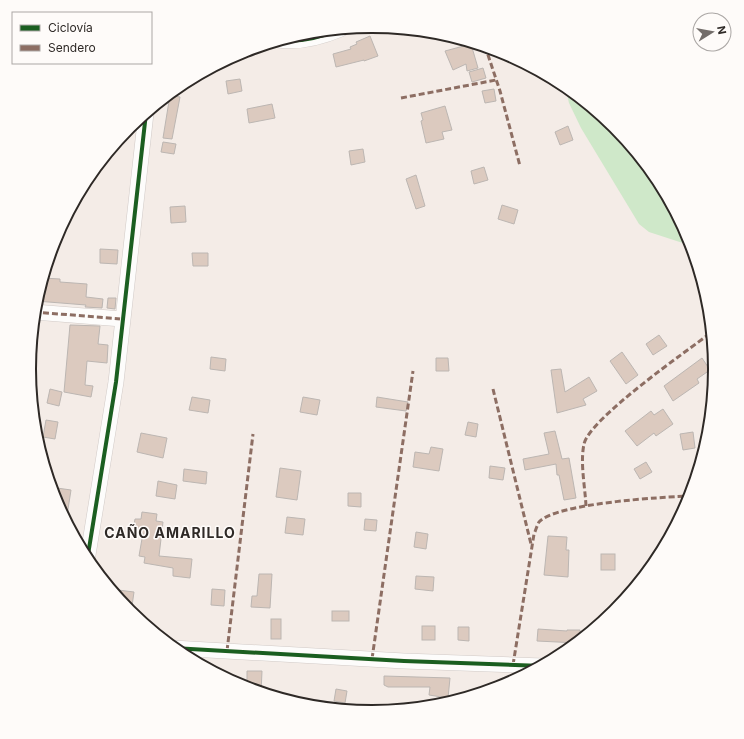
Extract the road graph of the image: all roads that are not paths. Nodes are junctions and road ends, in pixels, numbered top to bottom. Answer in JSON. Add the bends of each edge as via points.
{"nodes":[{"id":1,"x":145,"y":122,"type":"edge"},
{"id":2,"x":40,"y":313,"type":"edge"},
{"id":3,"x":122,"y":319,"type":"junction"},
{"id":4,"x":89,"y":551,"type":"edge"},
{"id":5,"x":185,"y":649,"type":"edge"},
{"id":6,"x":531,"y":666,"type":"edge"}],
"edges":[{"from":1,"to":3,"type":"street"},
{"from":2,"to":3,"type":"street"},
{"from":3,"to":4,"type":"street","via":[[116,382]]},
{"from":5,"to":6,"type":"street"}]}
